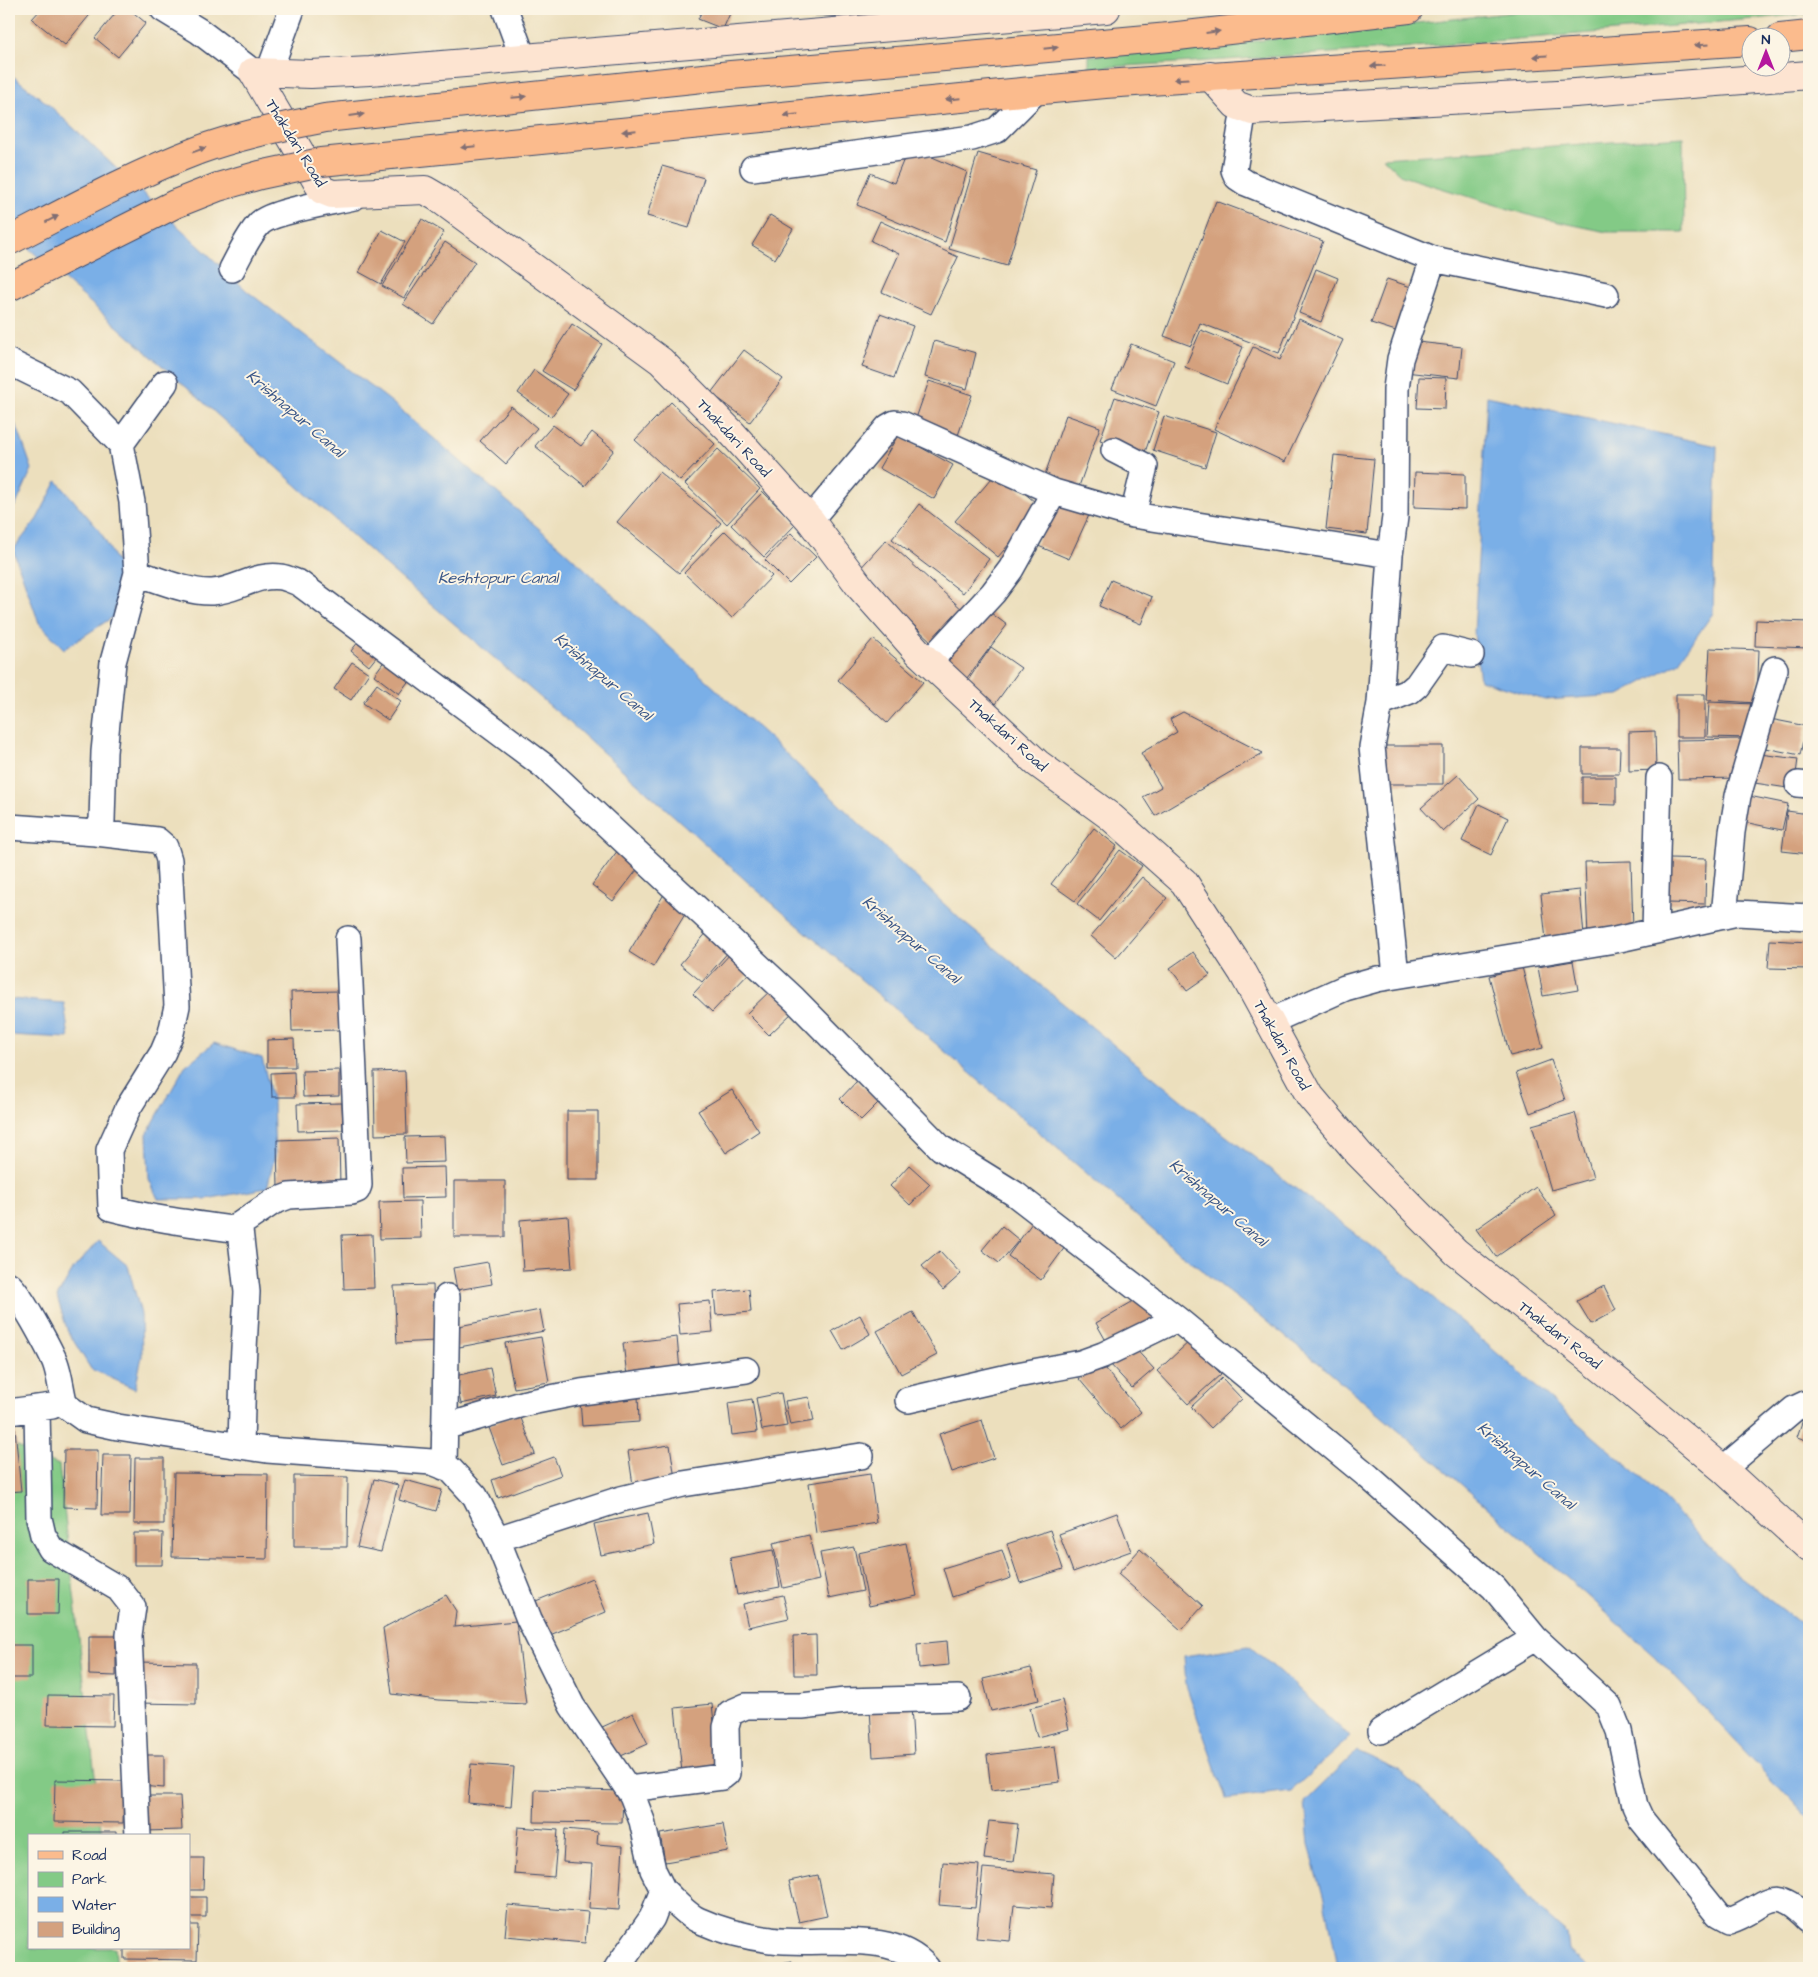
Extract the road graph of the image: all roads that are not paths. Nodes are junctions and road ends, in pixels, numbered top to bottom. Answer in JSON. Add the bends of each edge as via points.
{"nodes":[{"id":1,"x":163,"y":9,"type":"edge"},
{"id":2,"x":292,"y":9,"type":"edge"},
{"id":3,"x":505,"y":9,"type":"edge"},
{"id":4,"x":1106,"y":9,"type":"edge"},
{"id":5,"x":1408,"y":9,"type":"edge"},
{"id":6,"x":1809,"y":35,"type":"edge"},
{"id":7,"x":1790,"y":37,"type":"edge"},
{"id":8,"x":1740,"y":42,"type":"edge"},
{"id":9,"x":523,"y":58,"type":"junction"},
{"id":10,"x":261,"y":72,"type":"junction"},
{"id":11,"x":1809,"y":75,"type":"edge"},
{"id":12,"x":1210,"y":76,"type":"junction"},
{"id":13,"x":1036,"y":91,"type":"junction"},
{"id":14,"x":1244,"y":109,"type":"junction"},
{"id":15,"x":753,"y":168,"type":"dead end"},
{"id":16,"x":378,"y":191,"type":"junction"},
{"id":17,"x":9,"y":241,"type":"edge"},
{"id":18,"x":1433,"y":259,"type":"junction"},
{"id":19,"x":232,"y":269,"type":"dead end"},
{"id":20,"x":9,"y":287,"type":"edge"},
{"id":21,"x":1606,"y":295,"type":"dead end"},
{"id":22,"x":9,"y":362,"type":"edge"},
{"id":23,"x":165,"y":384,"type":"dead end"},
{"id":24,"x":121,"y":444,"type":"junction"},
{"id":25,"x":1114,"y":450,"type":"dead end"},
{"id":26,"x":1054,"y":492,"type":"junction"},
{"id":27,"x":1133,"y":515,"type":"junction"},
{"id":28,"x":810,"y":520,"type":"junction"},
{"id":29,"x":1390,"y":555,"type":"junction"},
{"id":30,"x":137,"y":573,"type":"junction"},
{"id":31,"x":1471,"y":655,"type":"dead end"},
{"id":32,"x":929,"y":662,"type":"junction"},
{"id":33,"x":1775,"y":669,"type":"dead end"},
{"id":34,"x":1380,"y":703,"type":"junction"},
{"id":35,"x":1659,"y":778,"type":"dead end"},
{"id":36,"x":9,"y":827,"type":"edge"},
{"id":37,"x":96,"y":833,"type":"junction"},
{"id":38,"x":1724,"y":916,"type":"junction"},
{"id":39,"x":1809,"y":918,"type":"edge"},
{"id":40,"x":1656,"y":931,"type":"junction"},
{"id":41,"x":348,"y":939,"type":"dead end"},
{"id":42,"x":1396,"y":975,"type":"junction"},
{"id":43,"x":1269,"y":1022,"type":"junction"},
{"id":44,"x":233,"y":1229,"type":"junction"},
{"id":45,"x":9,"y":1285,"type":"edge"},
{"id":46,"x":447,"y":1297,"type":"dead end"},
{"id":47,"x":1177,"y":1319,"type":"junction"},
{"id":48,"x":746,"y":1370,"type":"dead end"},
{"id":49,"x":908,"y":1400,"type":"dead end"},
{"id":50,"x":1809,"y":1402,"type":"edge"},
{"id":51,"x":64,"y":1405,"type":"junction"},
{"id":52,"x":37,"y":1408,"type":"junction"},
{"id":53,"x":9,"y":1412,"type":"edge"},
{"id":54,"x":444,"y":1427,"type":"junction"},
{"id":55,"x":241,"y":1446,"type":"junction"},
{"id":56,"x":861,"y":1456,"type":"dead end"},
{"id":57,"x":444,"y":1467,"type":"junction"},
{"id":58,"x":1723,"y":1469,"type":"junction"},
{"id":59,"x":497,"y":1539,"type":"junction"},
{"id":60,"x":1809,"y":1548,"type":"edge"},
{"id":61,"x":1535,"y":1638,"type":"junction"},
{"id":62,"x":958,"y":1698,"type":"dead end"},
{"id":63,"x":1381,"y":1731,"type":"dead end"},
{"id":64,"x":628,"y":1790,"type":"junction"},
{"id":65,"x":138,"y":1834,"type":"edge"},
{"id":66,"x":663,"y":1890,"type":"junction"},
{"id":67,"x":1809,"y":1919,"type":"edge"},
{"id":68,"x":617,"y":1968,"type":"edge"},
{"id":69,"x":927,"y":1968,"type":"edge"}],
"edges":[{"from":1,"to":10,"type":"street","name":"Thakdari Road"},
{"from":2,"to":10,"type":"street"},
{"from":3,"to":9,"type":"street"},
{"from":4,"to":9,"type":"street"},
{"from":17,"to":5,"type":"main road","one_way":true,"bridge":true,"via":[[200,149],[325,118],[731,75],[1170,37]]},
{"from":6,"to":7,"type":"main road"},
{"from":8,"to":12,"type":"main road","one_way":true},
{"from":9,"to":10,"type":"street","via":[[311,74]]},
{"from":10,"to":16,"type":"street","name":"Thakdari Road","via":[[322,190],[332,194]]},
{"from":11,"to":14,"type":"street","via":[[1565,94],[1287,110]]},
{"from":12,"to":13,"type":"main road","one_way":true},
{"from":12,"to":14,"type":"street","via":[[1236,105]]},
{"from":13,"to":15,"type":"street","via":[[997,130],[972,138]]},
{"from":13,"to":20,"type":"main road","one_way":true,"bridge":true,"via":[[321,162],[218,187],[175,204]]},
{"from":14,"to":18,"type":"street","via":[[1234,170],[1237,178]]},
{"from":16,"to":19,"type":"street","via":[[275,215],[260,222]]},
{"from":16,"to":28,"type":"street","name":"Thakdari Road","via":[[425,190],[437,197],[661,361],[732,433]]},
{"from":18,"to":21,"type":"street"},
{"from":18,"to":29,"type":"street","via":[[1400,359],[1396,389],[1395,517]]},
{"from":22,"to":24,"type":"street","via":[[70,392]]},
{"from":23,"to":24,"type":"street"},
{"from":24,"to":30,"type":"street","via":[[132,502]]},
{"from":25,"to":27,"type":"street","via":[[1145,466]]},
{"from":26,"to":27,"type":"street"},
{"from":26,"to":28,"type":"street","via":[[895,423],[888,427]]},
{"from":26,"to":32,"type":"street","via":[[1011,569]]},
{"from":27,"to":29,"type":"street"},
{"from":28,"to":32,"type":"street","name":"Thakdari Road","via":[[861,588]]},
{"from":29,"to":34,"type":"street"},
{"from":30,"to":37,"type":"street","via":[[112,662],[102,821]]},
{"from":30,"to":47,"type":"street","via":[[204,591],[219,591],[259,578],[280,576],[299,583],[544,766],[794,999],[941,1148],[1016,1194]]},
{"from":31,"to":34,"type":"street","via":[[1443,648],[1417,685]]},
{"from":32,"to":43,"type":"street","name":"Thakdari Road","via":[[1037,763],[1111,817],[1184,882],[1243,973]]},
{"from":33,"to":38,"type":"street","via":[[1738,796]]},
{"from":34,"to":42,"type":"street","via":[[1372,746]]},
{"from":35,"to":40,"type":"street"},
{"from":36,"to":37,"type":"street"},
{"from":37,"to":44,"type":"street","via":[[157,840],[165,847],[169,860],[177,1006],[163,1052],[128,1108],[109,1150],[111,1208],[141,1216]]},
{"from":38,"to":39,"type":"street","via":[[1736,913]]},
{"from":38,"to":40,"type":"street"},
{"from":40,"to":42,"type":"street"},
{"from":41,"to":44,"type":"street","via":[[359,1185],[352,1192],[289,1196],[273,1202]]},
{"from":42,"to":43,"type":"street","via":[[1345,988]]},
{"from":43,"to":58,"type":"street","name":"Thakdari Road","via":[[1310,1096],[1360,1154],[1456,1252],[1620,1382]]},
{"from":44,"to":55,"type":"street","via":[[240,1230],[247,1292]]},
{"from":45,"to":51,"type":"street","via":[[24,1305],[55,1362]]},
{"from":46,"to":54,"type":"street"},
{"from":47,"to":49,"type":"street","via":[[1081,1363]]},
{"from":47,"to":61,"type":"street","via":[[1369,1477],[1494,1588]]},
{"from":48,"to":54,"type":"street","via":[[580,1392],[526,1403]]},
{"from":50,"to":58,"type":"street","via":[[1794,1409]]},
{"from":51,"to":52,"type":"street"},
{"from":51,"to":55,"type":"street","via":[[86,1420]]},
{"from":52,"to":53,"type":"street"},
{"from":52,"to":65,"type":"street","via":[[39,1518],[43,1536],[51,1549],[119,1589],[133,1607],[129,1635]]},
{"from":54,"to":57,"type":"street"},
{"from":55,"to":57,"type":"street","via":[[432,1462]]},
{"from":56,"to":59,"type":"street","via":[[684,1484],[621,1499]]},
{"from":57,"to":59,"type":"street","via":[[450,1469],[475,1496]]},
{"from":58,"to":60,"type":"street","name":"Thakdari Road"},
{"from":59,"to":64,"type":"street","via":[[529,1619],[572,1706]]},
{"from":61,"to":63,"type":"street"},
{"from":61,"to":67,"type":"street","via":[[1609,1706],[1619,1731],[1633,1798],[1641,1819],[1718,1915],[1729,1921],[1766,1901],[1784,1899]]},
{"from":62,"to":64,"type":"street","via":[[746,1706],[730,1713],[726,1727],[727,1773],[722,1777]]},
{"from":64,"to":66,"type":"street","via":[[642,1821],[654,1870]]},
{"from":66,"to":68,"type":"street","via":[[652,1918]]},
{"from":66,"to":69,"type":"street","via":[[695,1919],[727,1931],[771,1940],[868,1942],[901,1948]]}]}
